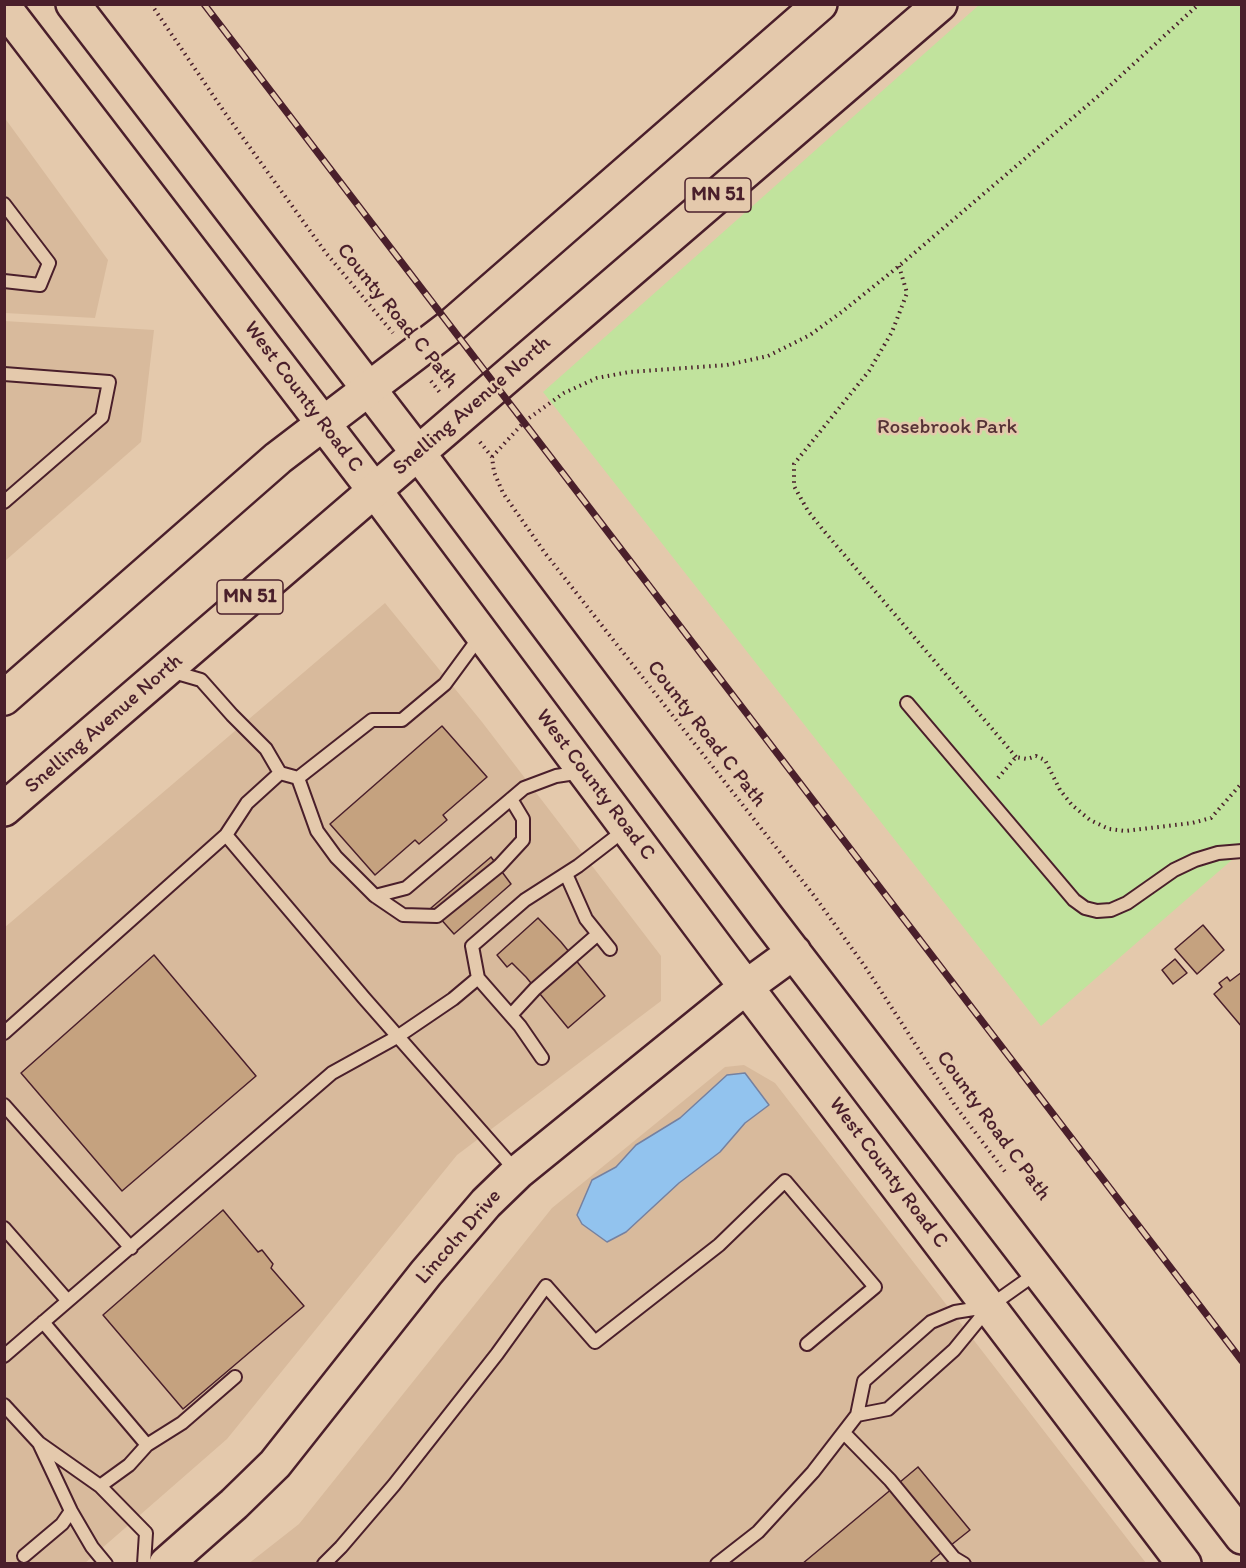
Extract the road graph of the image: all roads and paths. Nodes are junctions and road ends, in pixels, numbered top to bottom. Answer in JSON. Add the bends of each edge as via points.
{"nodes":[{"id":1,"x":73,"y":4,"type":"edge"},
{"id":2,"x":151,"y":4,"type":"edge"},
{"id":3,"x":820,"y":4,"type":"edge"},
{"id":4,"x":940,"y":4,"type":"edge"},
{"id":5,"x":1199,"y":4,"type":"edge"},
{"id":6,"x":4,"y":7,"type":"edge"},
{"id":7,"x":4,"y":204,"type":"edge"},
{"id":8,"x":899,"y":266,"type":"junction"},
{"id":9,"x":4,"y":281,"type":"edge"},
{"id":10,"x":411,"y":357,"type":"junction"},
{"id":11,"x":4,"y":374,"type":"edge"},
{"id":12,"x":367,"y":389,"type":"junction"},
{"id":13,"x":459,"y":416,"type":"junction"},
{"id":14,"x":322,"y":423,"type":"junction"},
{"id":15,"x":418,"y":453,"type":"junction"},
{"id":16,"x":492,"y":457,"type":"junction"},
{"id":17,"x":375,"y":491,"type":"junction"},
{"id":18,"x":4,"y":502,"type":"edge"},
{"id":19,"x":482,"y":634,"type":"junction"},
{"id":20,"x":166,"y":670,"type":"junction"},
{"id":21,"x":4,"y":698,"type":"edge"},
{"id":22,"x":907,"y":703,"type":"dead end"},
{"id":23,"x":1016,"y":757,"type":"junction"},
{"id":24,"x":584,"y":771,"type":"junction"},
{"id":25,"x":280,"y":773,"type":"junction"},
{"id":26,"x":298,"y":778,"type":"junction"},
{"id":27,"x":1242,"y":783,"type":"edge"},
{"id":28,"x":984,"y":795,"type":"junction"},
{"id":29,"x":511,"y":799,"type":"junction"},
{"id":30,"x":4,"y":809,"type":"edge"},
{"id":31,"x":627,"y":828,"type":"junction"},
{"id":32,"x":225,"y":835,"type":"junction"},
{"id":33,"x":1242,"y":851,"type":"edge"},
{"id":34,"x":566,"y":874,"type":"junction"},
{"id":35,"x":375,"y":896,"type":"junction"},
{"id":36,"x":598,"y":934,"type":"junction"},
{"id":37,"x":610,"y":949,"type":"dead end"},
{"id":38,"x":794,"y":952,"type":"junction"},
{"id":39,"x":478,"y":978,"type":"junction"},
{"id":40,"x":746,"y":987,"type":"junction"},
{"id":41,"x":511,"y":1014,"type":"junction"},
{"id":42,"x":4,"y":1033,"type":"edge"},
{"id":43,"x":397,"y":1036,"type":"junction"},
{"id":44,"x":542,"y":1058,"type":"dead end"},
{"id":45,"x":4,"y":1105,"type":"edge"},
{"id":46,"x":518,"y":1172,"type":"junction"},
{"id":47,"x":1012,"y":1181,"type":"dead end"},
{"id":48,"x":4,"y":1227,"type":"edge"},
{"id":49,"x":131,"y":1248,"type":"junction"},
{"id":50,"x":1038,"y":1272,"type":"junction"},
{"id":51,"x":67,"y":1300,"type":"junction"},
{"id":52,"x":990,"y":1306,"type":"junction"},
{"id":53,"x":43,"y":1322,"type":"junction"},
{"id":54,"x":807,"y":1344,"type":"dead end"},
{"id":55,"x":4,"y":1356,"type":"edge"},
{"id":56,"x":235,"y":1377,"type":"dead end"},
{"id":57,"x":4,"y":1406,"type":"edge"},
{"id":58,"x":857,"y":1415,"type":"junction"},
{"id":59,"x":844,"y":1432,"type":"junction"},
{"id":60,"x":39,"y":1443,"type":"junction"},
{"id":61,"x":147,"y":1445,"type":"junction"},
{"id":62,"x":100,"y":1486,"type":"junction"},
{"id":63,"x":71,"y":1511,"type":"junction"},
{"id":64,"x":1242,"y":1537,"type":"edge"},
{"id":65,"x":24,"y":1556,"type":"dead end"},
{"id":66,"x":106,"y":1563,"type":"edge"},
{"id":67,"x":144,"y":1563,"type":"edge"},
{"id":68,"x":166,"y":1563,"type":"edge"},
{"id":69,"x":324,"y":1563,"type":"edge"},
{"id":70,"x":717,"y":1563,"type":"edge"},
{"id":71,"x":964,"y":1563,"type":"edge"},
{"id":72,"x":1184,"y":1563,"type":"edge"}],
"edges":[{"from":1,"to":12,"type":"main road"},
{"from":2,"to":10,"type":"path","name":"County Road C Path","via":[[326,254]]},
{"from":3,"to":10,"type":"main road"},
{"from":4,"to":13,"type":"main road","name":"Snelling Avenue North","number":"MN 51"},
{"from":5,"to":8,"type":"path","via":[[1103,92]]},
{"from":6,"to":14,"type":"main road","name":"West County Road C"},
{"from":7,"to":9,"type":"lane","via":[[49,263],[40,285]]},
{"from":8,"to":16,"type":"path","via":[[810,335],[768,356],[727,365],[629,372],[597,378],[564,393],[525,421]]},
{"from":8,"to":23,"type":"path","via":[[907,293],[892,332],[869,371],[794,464],[794,486],[824,531]]},
{"from":10,"to":12,"type":"main road"},
{"from":10,"to":13,"type":"path","name":"County Road C Path"},
{"from":11,"to":18,"type":"lane","via":[[109,382],[102,417]]},
{"from":12,"to":14,"type":"main road"},
{"from":12,"to":15,"type":"main road"},
{"from":13,"to":15,"type":"main road","name":"Snelling Avenue North","number":"MN 51"},
{"from":13,"to":16,"type":"path","name":"County Road C Path"},
{"from":14,"to":17,"type":"main road","name":"West County Road C"},
{"from":14,"to":21,"type":"main road"},
{"from":15,"to":17,"type":"main road","name":"Snelling Avenue North","number":"MN 51"},
{"from":15,"to":38,"type":"main road"},
{"from":16,"to":47,"type":"path","name":"County Road C Path","via":[[503,493],[545,553],[815,897],[956,1107]]},
{"from":17,"to":19,"type":"main road","name":"West County Road C"},
{"from":17,"to":20,"type":"main road","name":"Snelling Avenue North","number":"MN 51"},
{"from":19,"to":24,"type":"main road","name":"West County Road C"},
{"from":19,"to":26,"type":"lane","via":[[445,684],[402,720],[372,720]]},
{"from":20,"to":25,"type":"lane","via":[[201,680],[266,749]]},
{"from":20,"to":30,"type":"main road","name":"Snelling Avenue North","number":"MN 51"},
{"from":22,"to":28,"type":"lane"},
{"from":23,"to":27,"type":"path","via":[[1036,756],[1045,760],[1072,805],[1109,829],[1141,830],[1211,818]]},
{"from":23,"to":28,"type":"path"},
{"from":24,"to":29,"type":"lane","via":[[524,788]]},
{"from":24,"to":31,"type":"main road","name":"West County Road C"},
{"from":25,"to":26,"type":"lane"},
{"from":25,"to":32,"type":"lane","via":[[247,803]]},
{"from":26,"to":35,"type":"lane","via":[[317,831],[336,857]]},
{"from":28,"to":33,"type":"lane","via":[[1074,900],[1097,911],[1127,903],[1195,860]]},
{"from":29,"to":35,"type":"lane","via":[[406,888]]},
{"from":29,"to":35,"type":"lane","via":[[523,819],[523,840],[499,866],[437,916],[403,915]]},
{"from":31,"to":34,"type":"lane"},
{"from":31,"to":40,"type":"main road","name":"West County Road C"},
{"from":32,"to":42,"type":"lane"},
{"from":32,"to":43,"type":"lane"},
{"from":34,"to":36,"type":"lane","via":[[586,919]]},
{"from":34,"to":39,"type":"lane","via":[[525,900],[472,946]]},
{"from":36,"to":37,"type":"lane"},
{"from":36,"to":41,"type":"lane"},
{"from":38,"to":40,"type":"main road","name":"Lincoln Drive"},
{"from":38,"to":50,"type":"main road"},
{"from":39,"to":41,"type":"lane"},
{"from":39,"to":43,"type":"lane"},
{"from":40,"to":46,"type":"main road","name":"Lincoln Drive"},
{"from":40,"to":52,"type":"main road","name":"West County Road C"},
{"from":41,"to":44,"type":"lane"},
{"from":43,"to":46,"type":"lane"},
{"from":43,"to":49,"type":"lane","via":[[332,1073]]},
{"from":45,"to":49,"type":"lane"},
{"from":46,"to":68,"type":"main road","name":"Lincoln Drive","via":[[458,1234],[275,1464]]},
{"from":48,"to":51,"type":"lane"},
{"from":49,"to":51,"type":"lane"},
{"from":50,"to":52,"type":"lane"},
{"from":50,"to":64,"type":"main road"},
{"from":51,"to":53,"type":"lane"},
{"from":52,"to":58,"type":"lane","via":[[954,1350],[888,1409]]},
{"from":52,"to":58,"type":"lane","via":[[955,1312],[931,1322],[864,1381]]},
{"from":52,"to":72,"type":"main road","name":"West County Road C"},
{"from":53,"to":55,"type":"lane"},
{"from":53,"to":61,"type":"lane"},
{"from":54,"to":69,"type":"lane","via":[[875,1287],[785,1181],[719,1245],[595,1342],[546,1286],[394,1485]]},
{"from":56,"to":61,"type":"lane","via":[[182,1423]]},
{"from":57,"to":60,"type":"lane"},
{"from":58,"to":59,"type":"lane"},
{"from":59,"to":70,"type":"lane","via":[[758,1532]]},
{"from":59,"to":71,"type":"lane","via":[[890,1480],[954,1558]]},
{"from":60,"to":62,"type":"lane"},
{"from":60,"to":63,"type":"lane"},
{"from":61,"to":62,"type":"lane","via":[[129,1465]]},
{"from":62,"to":67,"type":"lane","via":[[146,1533]]},
{"from":63,"to":65,"type":"lane","via":[[62,1524]]},
{"from":63,"to":66,"type":"lane"}]}
